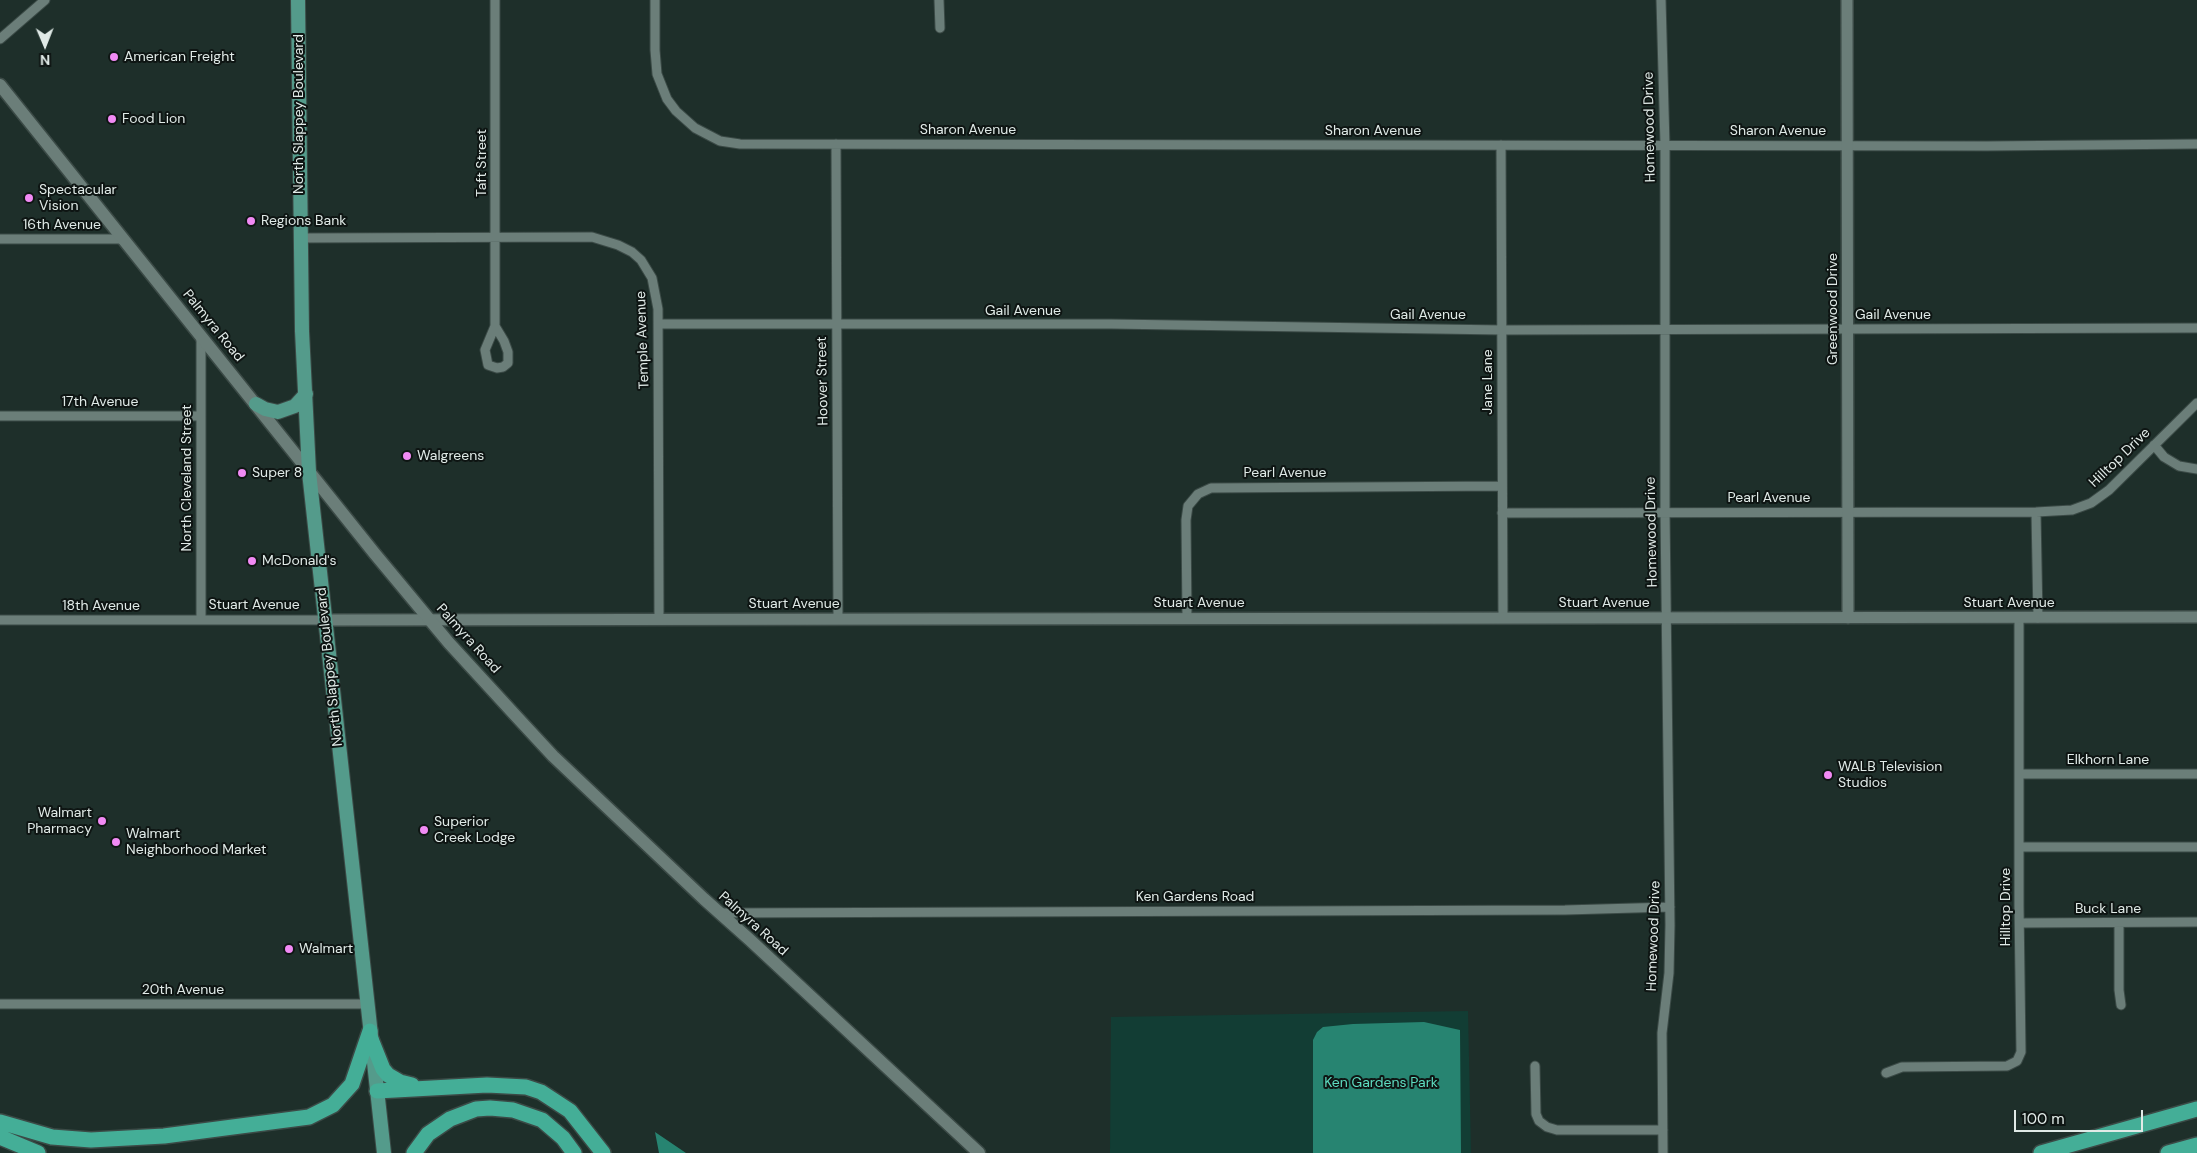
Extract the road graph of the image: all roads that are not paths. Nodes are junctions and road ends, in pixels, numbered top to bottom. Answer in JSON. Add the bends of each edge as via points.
{"nodes":[{"id":1,"x":45,"y":0,"type":"edge"},
{"id":2,"x":298,"y":0,"type":"edge"},
{"id":3,"x":495,"y":0,"type":"edge"},
{"id":4,"x":655,"y":0,"type":"edge"},
{"id":5,"x":939,"y":0,"type":"edge"},
{"id":6,"x":1661,"y":0,"type":"edge"},
{"id":7,"x":1847,"y":0,"type":"edge"},
{"id":8,"x":940,"y":28,"type":"dead end"},
{"id":9,"x":0,"y":39,"type":"edge"},
{"id":10,"x":0,"y":85,"type":"edge"},
{"id":11,"x":836,"y":144,"type":"junction"},
{"id":12,"x":2197,"y":144,"type":"edge"},
{"id":13,"x":1501,"y":145,"type":"junction"},
{"id":14,"x":1665,"y":145,"type":"junction"},
{"id":15,"x":1848,"y":145,"type":"junction"},
{"id":16,"x":496,"y":237,"type":"junction"},
{"id":17,"x":300,"y":238,"type":"junction"},
{"id":18,"x":0,"y":239,"type":"edge"},
{"id":19,"x":124,"y":239,"type":"junction"},
{"id":20,"x":658,"y":324,"type":"junction"},
{"id":21,"x":495,"y":326,"type":"dead end"},
{"id":22,"x":836,"y":326,"type":"junction"},
{"id":23,"x":2197,"y":328,"type":"edge"},
{"id":24,"x":1665,"y":329,"type":"junction"},
{"id":25,"x":1848,"y":329,"type":"junction"},
{"id":26,"x":1502,"y":330,"type":"junction"},
{"id":27,"x":201,"y":335,"type":"junction"},
{"id":28,"x":306,"y":394,"type":"junction"},
{"id":29,"x":2197,"y":403,"type":"edge"},
{"id":30,"x":256,"y":404,"type":"junction"},
{"id":31,"x":0,"y":416,"type":"edge"},
{"id":32,"x":200,"y":416,"type":"junction"},
{"id":33,"x":2154,"y":445,"type":"junction"},
{"id":34,"x":2197,"y":469,"type":"edge"},
{"id":35,"x":309,"y":472,"type":"junction"},
{"id":36,"x":1502,"y":486,"type":"junction"},
{"id":37,"x":1848,"y":511,"type":"junction"},
{"id":38,"x":1502,"y":512,"type":"junction"},
{"id":39,"x":1665,"y":512,"type":"junction"},
{"id":40,"x":2036,"y":512,"type":"junction"},
{"id":41,"x":2197,"y":617,"type":"edge"},
{"id":42,"x":838,"y":618,"type":"junction"},
{"id":43,"x":1187,"y":618,"type":"junction"},
{"id":44,"x":1503,"y":618,"type":"junction"},
{"id":45,"x":1666,"y":618,"type":"junction"},
{"id":46,"x":1848,"y":618,"type":"junction"},
{"id":47,"x":2019,"y":618,"type":"junction"},
{"id":48,"x":2038,"y":618,"type":"junction"},
{"id":49,"x":659,"y":619,"type":"junction"},
{"id":50,"x":0,"y":620,"type":"edge"},
{"id":51,"x":201,"y":620,"type":"junction"},
{"id":52,"x":324,"y":620,"type":"junction"},
{"id":53,"x":431,"y":621,"type":"junction"},
{"id":54,"x":2019,"y":774,"type":"junction"},
{"id":55,"x":2197,"y":774,"type":"edge"},
{"id":56,"x":2020,"y":847,"type":"junction"},
{"id":57,"x":2197,"y":847,"type":"edge"},
{"id":58,"x":1670,"y":907,"type":"junction"},
{"id":59,"x":721,"y":913,"type":"junction"},
{"id":60,"x":2197,"y":922,"type":"edge"},
{"id":61,"x":2020,"y":923,"type":"junction"},
{"id":62,"x":2119,"y":923,"type":"junction"},
{"id":63,"x":0,"y":1004,"type":"edge"},
{"id":64,"x":366,"y":1004,"type":"junction"},
{"id":65,"x":2121,"y":1005,"type":"dead end"},
{"id":66,"x":370,"y":1035,"type":"junction"},
{"id":67,"x":1535,"y":1066,"type":"dead end"},
{"id":68,"x":1886,"y":1073,"type":"dead end"},
{"id":69,"x":430,"y":1087,"type":"junction"},
{"id":70,"x":377,"y":1091,"type":"junction"},
{"id":71,"x":2197,"y":1109,"type":"edge"},
{"id":72,"x":0,"y":1122,"type":"edge"},
{"id":73,"x":1663,"y":1130,"type":"junction"},
{"id":74,"x":0,"y":1137,"type":"edge"},
{"id":75,"x":2197,"y":1145,"type":"edge"},
{"id":76,"x":38,"y":1153,"type":"edge"},
{"id":77,"x":384,"y":1153,"type":"edge"},
{"id":78,"x":414,"y":1153,"type":"edge"},
{"id":79,"x":574,"y":1153,"type":"edge"},
{"id":80,"x":603,"y":1153,"type":"edge"},
{"id":81,"x":979,"y":1153,"type":"edge"},
{"id":82,"x":1663,"y":1153,"type":"edge"},
{"id":83,"x":2041,"y":1153,"type":"edge"},
{"id":84,"x":2168,"y":1153,"type":"edge"}],
"edges":[{"from":1,"to":9,"type":"street"},
{"from":2,"to":17,"type":"main road","name":"North Slappey Boulevard"},
{"from":3,"to":16,"type":"street","name":"Taft Street"},
{"from":4,"to":11,"type":"street","name":"Sharon Avenue","via":[[657,74],[667,98],[690,124],[720,141],[740,144]]},
{"from":5,"to":8,"type":"street"},
{"from":6,"to":14,"type":"street","name":"Homewood Drive"},
{"from":7,"to":15,"type":"street","name":"Greenwood Drive"},
{"from":10,"to":19,"type":"main road","name":"Palmyra Road"},
{"from":11,"to":13,"type":"street","name":"Sharon Avenue"},
{"from":11,"to":22,"type":"street","name":"Hoover Street"},
{"from":12,"to":15,"type":"street","name":"Sharon Avenue"},
{"from":13,"to":14,"type":"street","name":"Sharon Avenue"},
{"from":13,"to":26,"type":"street","name":"Jane Lane"},
{"from":14,"to":15,"type":"street","name":"Sharon Avenue"},
{"from":14,"to":24,"type":"street","name":"Homewood Drive"},
{"from":15,"to":25,"type":"street","name":"Greenwood Drive"},
{"from":16,"to":17,"type":"street","name":"Temple Avenue"},
{"from":16,"to":20,"type":"street","name":"Temple Avenue","via":[[592,237],[632,252],[652,278]]},
{"from":16,"to":21,"type":"street","name":"Taft Street"},
{"from":17,"to":28,"type":"main road","name":"North Slappey Boulevard"},
{"from":18,"to":19,"type":"street","name":"16th Avenue"},
{"from":19,"to":27,"type":"main road","name":"Palmyra Road"},
{"from":20,"to":22,"type":"street","name":"Gail Avenue"},
{"from":20,"to":49,"type":"street","name":"Temple Avenue"},
{"from":22,"to":26,"type":"street","name":"Gail Avenue","via":[[1111,324]]},
{"from":22,"to":42,"type":"street","name":"Hoover Street"},
{"from":23,"to":25,"type":"street","name":"Gail Avenue"},
{"from":24,"to":25,"type":"street","name":"Gail Avenue"},
{"from":24,"to":26,"type":"street","name":"Gail Avenue"},
{"from":24,"to":39,"type":"street","name":"Homewood Drive"},
{"from":25,"to":37,"type":"street","name":"Greenwood Drive"},
{"from":26,"to":36,"type":"street","name":"Jane Lane"},
{"from":27,"to":30,"type":"main road","name":"Palmyra Road"},
{"from":27,"to":32,"type":"street","name":"North Cleveland Street"},
{"from":28,"to":30,"type":"main road","via":[[295,406],[278,412]]},
{"from":28,"to":35,"type":"main road","name":"North Slappey Boulevard"},
{"from":29,"to":33,"type":"street","name":"Hilltop Drive"},
{"from":30,"to":35,"type":"main road","name":"Palmyra Road"},
{"from":31,"to":32,"type":"street","name":"17th Avenue"},
{"from":32,"to":51,"type":"street","name":"North Cleveland Street"},
{"from":33,"to":34,"type":"street","via":[[2164,457],[2179,466]]},
{"from":33,"to":40,"type":"street","name":"Hilltop Drive","via":[[2109,490],[2091,503],[2072,510]]},
{"from":35,"to":52,"type":"main road","name":"North Slappey Boulevard"},
{"from":35,"to":53,"type":"main road","name":"Palmyra Road"},
{"from":36,"to":38,"type":"street","name":"Jane Lane"},
{"from":36,"to":43,"type":"street","name":"Pearl Avenue","via":[[1211,488],[1198,494],[1188,506]]},
{"from":37,"to":39,"type":"street","name":"Pearl Avenue"},
{"from":37,"to":40,"type":"street","name":"Pearl Avenue"},
{"from":37,"to":46,"type":"street","name":"Greenwood Drive"},
{"from":38,"to":39,"type":"street","name":"Pearl Avenue"},
{"from":38,"to":44,"type":"street","name":"Jane Lane"},
{"from":39,"to":45,"type":"street","name":"Homewood Drive"},
{"from":40,"to":48,"type":"street"},
{"from":41,"to":48,"type":"street","name":"Stuart Avenue"},
{"from":42,"to":43,"type":"street","name":"Stuart Avenue"},
{"from":42,"to":49,"type":"street","name":"Stuart Avenue"},
{"from":43,"to":44,"type":"street","name":"Stuart Avenue"},
{"from":44,"to":45,"type":"street","name":"Stuart Avenue"},
{"from":45,"to":46,"type":"street","name":"Stuart Avenue"},
{"from":45,"to":58,"type":"street","name":"Homewood Drive"},
{"from":46,"to":47,"type":"street","name":"Stuart Avenue"},
{"from":47,"to":48,"type":"street","name":"Stuart Avenue"},
{"from":47,"to":54,"type":"street","name":"Hilltop Drive"},
{"from":49,"to":53,"type":"street","name":"Stuart Avenue"},
{"from":50,"to":51,"type":"street","name":"18th Avenue"},
{"from":51,"to":52,"type":"street","name":"Stuart Avenue"},
{"from":52,"to":53,"type":"street","name":"Stuart Avenue"},
{"from":52,"to":64,"type":"main road","name":"North Slappey Boulevard"},
{"from":53,"to":59,"type":"main road","name":"Palmyra Road","via":[[553,756]]},
{"from":54,"to":55,"type":"street","name":"Elkhorn Lane"},
{"from":54,"to":56,"type":"street","name":"Hilltop Drive"},
{"from":56,"to":57,"type":"street"},
{"from":56,"to":61,"type":"street","name":"Hilltop Drive"},
{"from":58,"to":59,"type":"street","name":"Ken Gardens Road"},
{"from":58,"to":73,"type":"street","name":"Homewood Drive","via":[[1669,973],[1662,1033]]},
{"from":59,"to":81,"type":"main road","name":"Palmyra Road"},
{"from":60,"to":62,"type":"street","name":"Buck Lane"},
{"from":61,"to":62,"type":"street","name":"Buck Lane"},
{"from":61,"to":68,"type":"street","name":"Hilltop Drive","via":[[2021,1052],[2017,1061],[2008,1066],[1902,1067]]},
{"from":62,"to":65,"type":"street"},
{"from":63,"to":64,"type":"street","name":"20th Avenue"},
{"from":64,"to":66,"type":"main road","name":"North Slappey Boulevard"},
{"from":66,"to":69,"type":"highway","via":[[388,1075],[406,1084]]},
{"from":66,"to":70,"type":"main road","name":"North Slappey Boulevard"},
{"from":66,"to":72,"type":"highway","via":[[352,1084],[333,1105],[309,1117],[164,1136],[91,1140],[52,1137]]},
{"from":67,"to":73,"type":"street","via":[[1536,1114],[1546,1127],[1557,1130]]},
{"from":69,"to":70,"type":"highway"},
{"from":69,"to":80,"type":"highway","via":[[512,1085],[541,1092],[570,1111]]},
{"from":70,"to":77,"type":"main road","name":"North Slappey Boulevard"},
{"from":71,"to":83,"type":"highway"},
{"from":73,"to":82,"type":"street","name":"Homewood Drive"},
{"from":74,"to":76,"type":"highway"},
{"from":75,"to":84,"type":"highway"},
{"from":78,"to":79,"type":"highway","via":[[428,1134],[450,1119],[476,1109],[490,1108],[513,1110],[542,1120],[563,1138]]}]}
